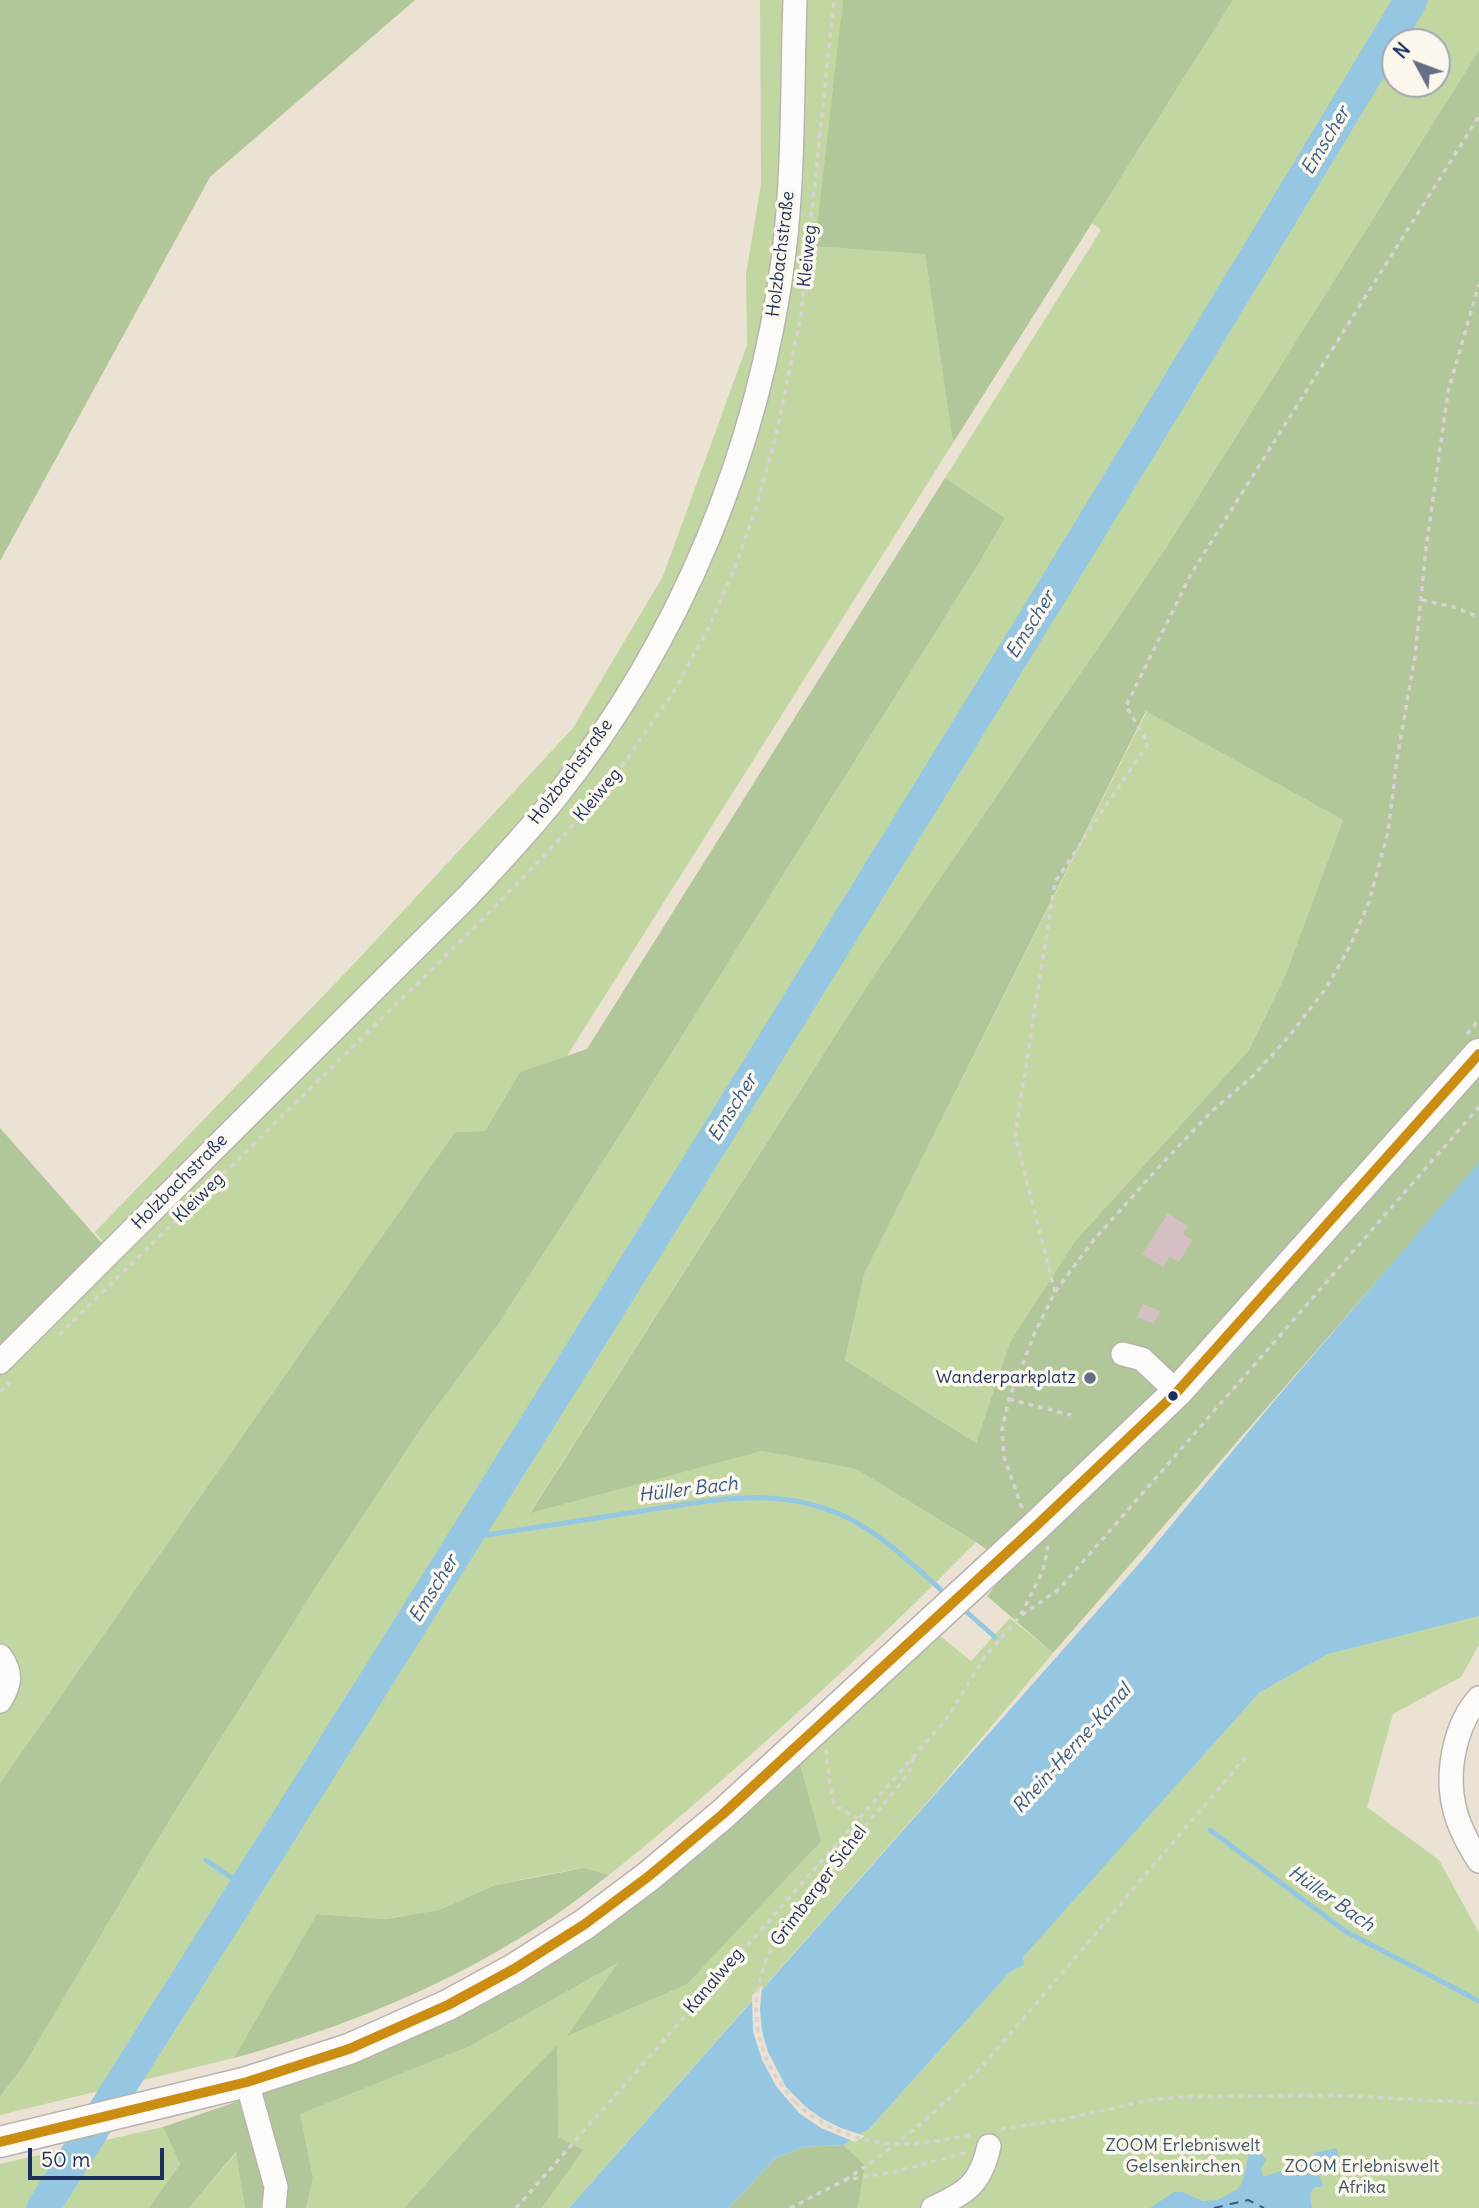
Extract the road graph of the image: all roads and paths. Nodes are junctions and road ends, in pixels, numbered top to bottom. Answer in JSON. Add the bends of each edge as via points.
{"nodes":[{"id":1,"x":795,"y":0,"type":"edge"},
{"id":2,"x":834,"y":0,"type":"edge"},
{"id":3,"x":1479,"y":116,"type":"edge"},
{"id":4,"x":1479,"y":284,"type":"edge"},
{"id":5,"x":1422,"y":600,"type":"junction"},
{"id":6,"x":1479,"y":617,"type":"edge"},
{"id":7,"x":1479,"y":1054,"type":"edge"},
{"id":8,"x":1479,"y":1107,"type":"edge"},
{"id":9,"x":1055,"y":1292,"type":"junction"},
{"id":10,"x":50,"y":1344,"type":"dead end"},
{"id":11,"x":1123,"y":1354,"type":"dead end"},
{"id":12,"x":10,"y":1367,"type":"edge"},
{"id":13,"x":0,"y":1392,"type":"edge"},
{"id":14,"x":1177,"y":1392,"type":"junction"},
{"id":15,"x":1009,"y":1399,"type":"junction"},
{"id":16,"x":1071,"y":1415,"type":"dead end"},
{"id":17,"x":1027,"y":1516,"type":"dead end"},
{"id":18,"x":1045,"y":1540,"type":"dead end"},
{"id":19,"x":1020,"y":1616,"type":"junction"},
{"id":20,"x":0,"y":1656,"type":"edge"},
{"id":21,"x":1479,"y":1698,"type":"edge"},
{"id":22,"x":0,"y":1701,"type":"edge"},
{"id":23,"x":818,"y":1727,"type":"junction"},
{"id":24,"x":1249,"y":1753,"type":"dead end"},
{"id":25,"x":914,"y":1754,"type":"junction"},
{"id":26,"x":857,"y":1818,"type":"junction"},
{"id":27,"x":1479,"y":1861,"type":"edge"},
{"id":28,"x":247,"y":2082,"type":"junction"},
{"id":29,"x":1479,"y":2102,"type":"edge"},
{"id":30,"x":13,"y":2139,"type":"edge"},
{"id":31,"x":935,"y":2141,"type":"dead end"},
{"id":32,"x":989,"y":2146,"type":"junction"},
{"id":33,"x":845,"y":2180,"type":"junction"},
{"id":34,"x":274,"y":2208,"type":"edge"},
{"id":35,"x":516,"y":2208,"type":"edge"},
{"id":36,"x":790,"y":2208,"type":"edge"},
{"id":37,"x":933,"y":2208,"type":"edge"}],
"edges":[{"from":1,"to":12,"type":"street","name":"Holzbachstraße","via":[[789,191],[767,353],[758,395],[722,502],[694,572],[659,640],[584,760],[525,834]]},
{"from":2,"to":10,"type":"path","name":"Kleiweg","via":[[801,315],[776,435],[735,567],[671,696],[612,780],[508,894]]},
{"from":3,"to":9,"type":"path","via":[[1191,574],[1126,706],[1148,743],[1055,882],[1014,1135]]},
{"from":4,"to":5,"type":"path","via":[[1448,392]]},
{"from":5,"to":6,"type":"path"},
{"from":5,"to":9,"type":"path","via":[[1388,832],[1369,902],[1351,944],[1327,987],[1290,1035],[1157,1169]]},
{"from":7,"to":14,"type":"main road"},
{"from":8,"to":19,"type":"path","via":[[1059,1589]]},
{"from":9,"to":15,"type":"path"},
{"from":11,"to":14,"type":"street","via":[[1142,1359]]},
{"from":12,"to":13,"type":"path"},
{"from":14,"to":23,"type":"main road"},
{"from":15,"to":16,"type":"path"},
{"from":15,"to":17,"type":"path","via":[[1002,1429],[1004,1457]]},
{"from":18,"to":19,"type":"path","via":[[1049,1546],[1043,1571]]},
{"from":19,"to":25,"type":"path","name":"Kanalweg","via":[[984,1658],[945,1721]]},
{"from":20,"to":22,"type":"street","via":[[10,1674],[9,1687]]},
{"from":21,"to":27,"type":"street","via":[[1457,1738],[1451,1773],[1454,1806]]},
{"from":23,"to":26,"type":"path","via":[[834,1805]]},
{"from":23,"to":28,"type":"main road","via":[[660,1867],[550,1948],[449,2005],[349,2049]]},
{"from":24,"to":33,"type":"path","via":[[988,2060],[881,2157]]},
{"from":25,"to":26,"type":"path","name":"Kanalweg"},
{"from":25,"to":31,"type":"path","name":"Grimberger Sichel","bridge":true,"via":[[909,1773],[776,1938],[757,1986],[756,2016],[763,2053],[774,2074],[795,2102],[820,2123],[850,2136],[885,2143]]},
{"from":26,"to":35,"type":"path","name":"Kanalweg"},
{"from":28,"to":30,"type":"main road"},
{"from":28,"to":34,"type":"street","via":[[276,2187]]},
{"from":29,"to":32,"type":"path","via":[[1331,2095],[1180,2097],[1015,2126]]},
{"from":32,"to":33,"type":"path"},
{"from":32,"to":37,"type":"street","via":[[975,2184]]},
{"from":33,"to":36,"type":"path"}]}
